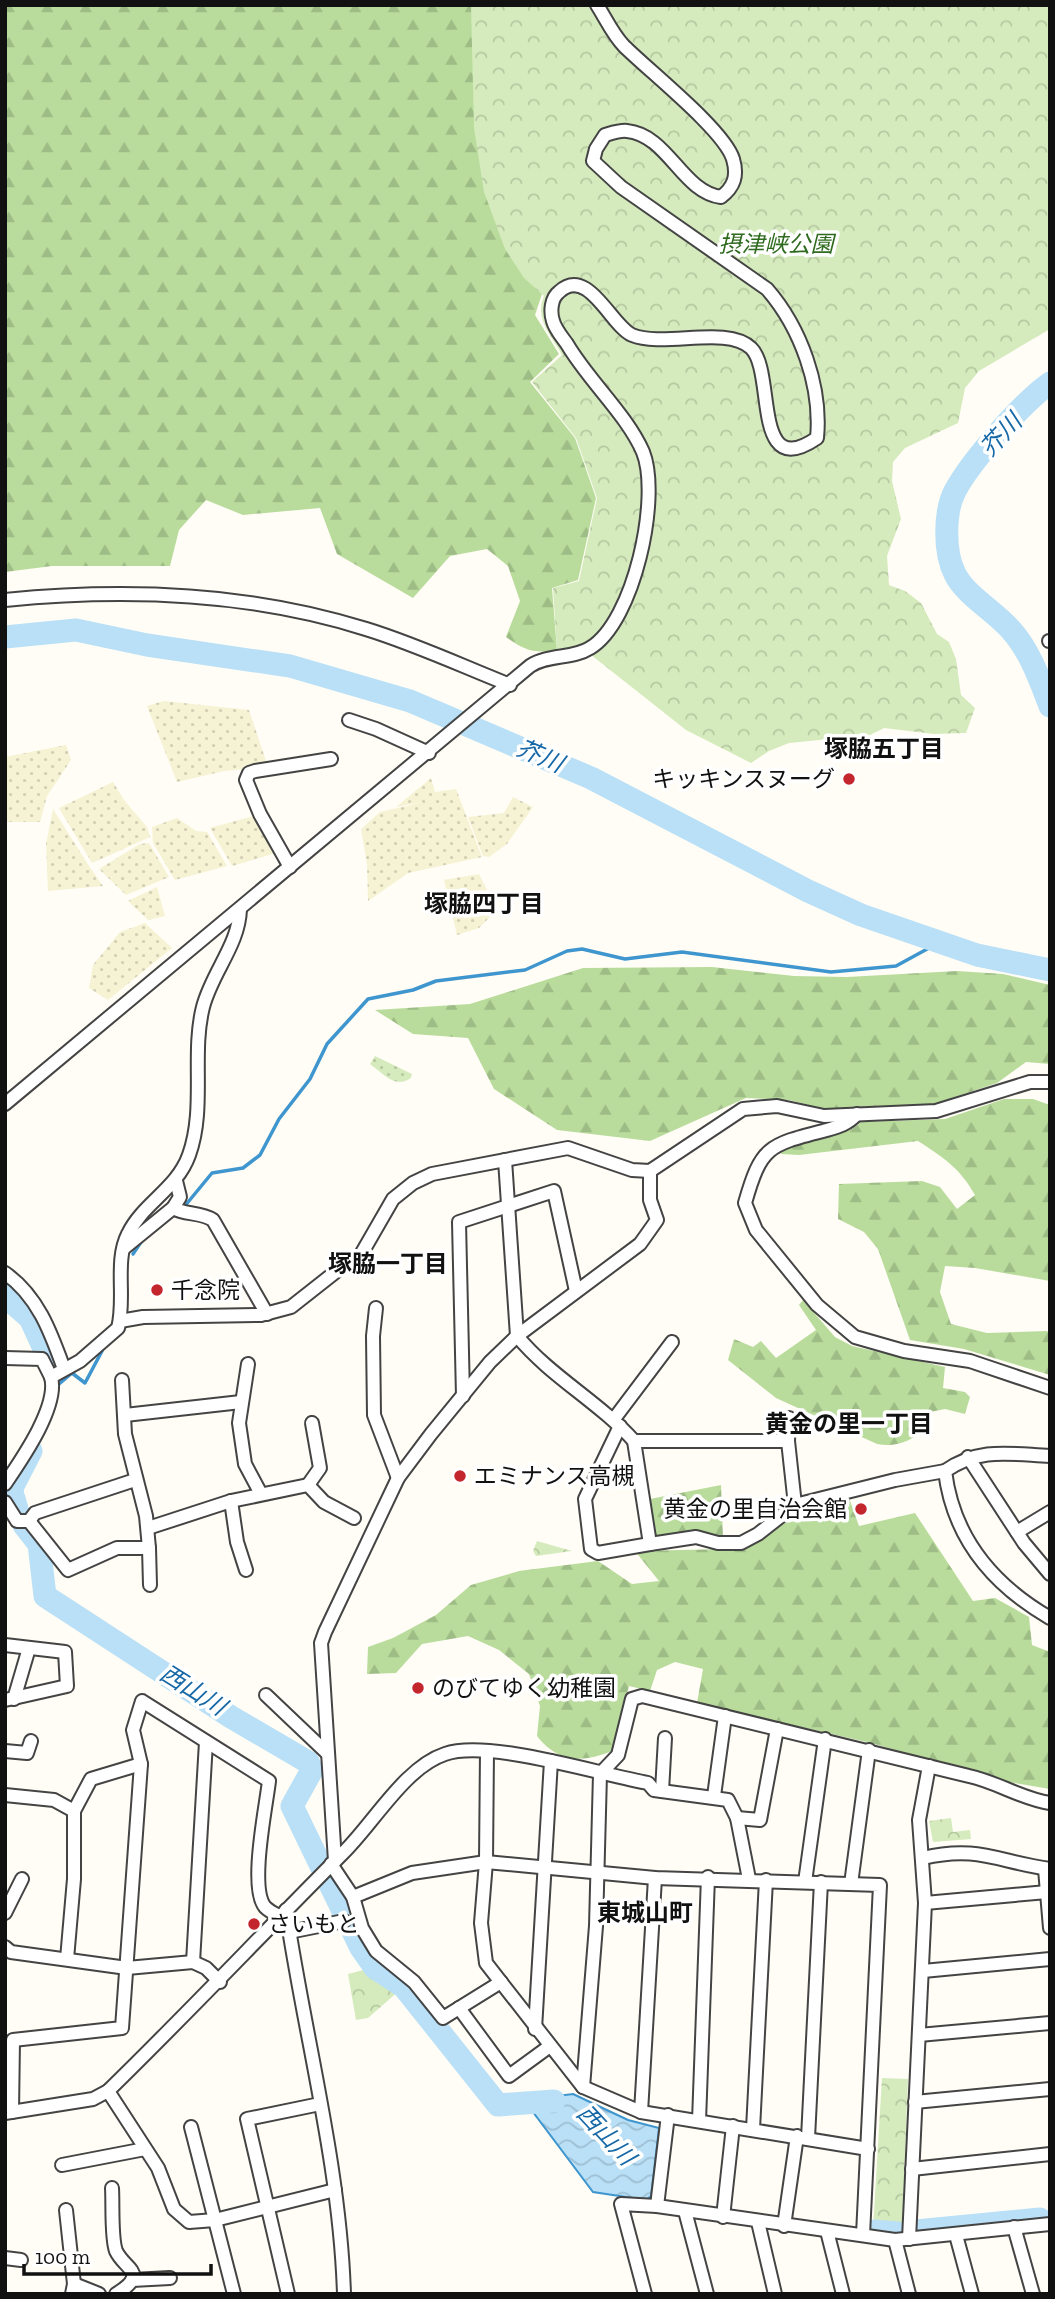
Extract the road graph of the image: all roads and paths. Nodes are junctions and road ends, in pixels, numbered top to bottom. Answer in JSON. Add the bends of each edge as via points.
{"nodes":[{"id":1,"x":597,"y":5,"type":"edge"},
{"id":2,"x":5,"y":600,"type":"edge"},
{"id":3,"x":488,"y":676,"type":"junction"},
{"id":4,"x":510,"y":685,"type":"junction"},
{"id":5,"x":495,"y":697,"type":"junction"},
{"id":6,"x":349,"y":720,"type":"dead end"},
{"id":7,"x":431,"y":751,"type":"junction"},
{"id":8,"x":331,"y":759,"type":"dead end"},
{"id":9,"x":290,"y":867,"type":"junction"},
{"id":10,"x":240,"y":909,"type":"junction"},
{"id":11,"x":1050,"y":1082,"type":"edge"},
{"id":12,"x":5,"y":1104,"type":"edge"},
{"id":13,"x":857,"y":1114,"type":"junction"},
{"id":14,"x":505,"y":1160,"type":"junction"},
{"id":15,"x":650,"y":1171,"type":"junction"},
{"id":16,"x":176,"y":1181,"type":"junction"},
{"id":17,"x":509,"y":1205,"type":"junction"},
{"id":18,"x":177,"y":1210,"type":"junction"},
{"id":19,"x":124,"y":1248,"type":"junction"},
{"id":20,"x":5,"y":1273,"type":"edge"},
{"id":21,"x":576,"y":1292,"type":"junction"},
{"id":22,"x":376,"y":1308,"type":"dead end"},
{"id":23,"x":267,"y":1314,"type":"junction"},
{"id":24,"x":120,"y":1321,"type":"junction"},
{"id":25,"x":517,"y":1336,"type":"junction"},
{"id":26,"x":672,"y":1342,"type":"dead end"},
{"id":27,"x":5,"y":1358,"type":"edge"},
{"id":28,"x":248,"y":1364,"type":"dead end"},
{"id":29,"x":64,"y":1369,"type":"junction"},
{"id":30,"x":51,"y":1377,"type":"junction"},
{"id":31,"x":122,"y":1380,"type":"dead end"},
{"id":32,"x":1050,"y":1388,"type":"edge"},
{"id":33,"x":463,"y":1396,"type":"junction"},
{"id":34,"x":241,"y":1402,"type":"junction"},
{"id":35,"x":125,"y":1415,"type":"junction"},
{"id":36,"x":789,"y":1418,"type":"dead end"},
{"id":37,"x":617,"y":1422,"type":"junction"},
{"id":38,"x":312,"y":1423,"type":"dead end"},
{"id":39,"x":634,"y":1441,"type":"junction"},
{"id":40,"x":788,"y":1441,"type":"junction"},
{"id":41,"x":1050,"y":1456,"type":"edge"},
{"id":42,"x":968,"y":1457,"type":"junction"},
{"id":43,"x":945,"y":1471,"type":"junction"},
{"id":44,"x":398,"y":1478,"type":"junction"},
{"id":45,"x":135,"y":1480,"type":"junction"},
{"id":46,"x":307,"y":1485,"type":"junction"},
{"id":47,"x":6,"y":1491,"type":"edge"},
{"id":48,"x":261,"y":1494,"type":"junction"},
{"id":49,"x":231,"y":1501,"type":"junction"},
{"id":50,"x":795,"y":1506,"type":"junction"},
{"id":51,"x":1050,"y":1512,"type":"edge"},
{"id":52,"x":355,"y":1518,"type":"dead end"},
{"id":53,"x":29,"y":1521,"type":"junction"},
{"id":54,"x":148,"y":1528,"type":"junction"},
{"id":55,"x":1017,"y":1532,"type":"junction"},
{"id":56,"x":650,"y":1544,"type":"junction"},
{"id":57,"x":149,"y":1548,"type":"junction"},
{"id":58,"x":246,"y":1570,"type":"dead end"},
{"id":59,"x":1050,"y":1574,"type":"edge"},
{"id":60,"x":150,"y":1585,"type":"dead end"},
{"id":61,"x":1050,"y":1618,"type":"edge"},
{"id":62,"x":5,"y":1645,"type":"edge"},
{"id":63,"x":29,"y":1647,"type":"junction"},
{"id":64,"x":10,"y":1700,"type":"edge"},
{"id":65,"x":269,"y":1704,"type":"dead end"},
{"id":66,"x":724,"y":1716,"type":"junction"},
{"id":67,"x":778,"y":1729,"type":"junction"},
{"id":68,"x":666,"y":1738,"type":"dead end"},
{"id":69,"x":825,"y":1740,"type":"junction"},
{"id":70,"x":31,"y":1741,"type":"dead end"},
{"id":71,"x":206,"y":1742,"type":"junction"},
{"id":72,"x":869,"y":1750,"type":"junction"},
{"id":73,"x":5,"y":1751,"type":"edge"},
{"id":74,"x":486,"y":1751,"type":"junction"},
{"id":75,"x":327,"y":1753,"type":"junction"},
{"id":76,"x":551,"y":1761,"type":"junction"},
{"id":77,"x":141,"y":1765,"type":"junction"},
{"id":78,"x":929,"y":1766,"type":"junction"},
{"id":79,"x":600,"y":1774,"type":"junction"},
{"id":80,"x":662,"y":1791,"type":"junction"},
{"id":81,"x":5,"y":1795,"type":"edge"},
{"id":82,"x":714,"y":1796,"type":"junction"},
{"id":83,"x":1050,"y":1803,"type":"edge"},
{"id":84,"x":74,"y":1811,"type":"junction"},
{"id":85,"x":737,"y":1818,"type":"junction"},
{"id":86,"x":923,"y":1858,"type":"junction"},
{"id":87,"x":333,"y":1862,"type":"junction"},
{"id":88,"x":486,"y":1862,"type":"junction"},
{"id":89,"x":544,"y":1868,"type":"junction"},
{"id":90,"x":1048,"y":1869,"type":"edge"},
{"id":91,"x":598,"y":1874,"type":"junction"},
{"id":92,"x":708,"y":1877,"type":"junction"},
{"id":93,"x":655,"y":1878,"type":"junction"},
{"id":94,"x":749,"y":1879,"type":"junction"},
{"id":95,"x":22,"y":1880,"type":"dead end"},
{"id":96,"x":766,"y":1880,"type":"junction"},
{"id":97,"x":805,"y":1882,"type":"junction"},
{"id":98,"x":821,"y":1882,"type":"junction"},
{"id":99,"x":850,"y":1884,"type":"junction"},
{"id":100,"x":1047,"y":1892,"type":"junction"},
{"id":101,"x":353,"y":1897,"type":"junction"},
{"id":102,"x":925,"y":1903,"type":"junction"},
{"id":103,"x":5,"y":1913,"type":"edge"},
{"id":104,"x":283,"y":1913,"type":"junction"},
{"id":105,"x":344,"y":1921,"type":"dead end"},
{"id":106,"x":1050,"y":1928,"type":"edge"},
{"id":107,"x":289,"y":1932,"type":"junction"},
{"id":108,"x":5,"y":1947,"type":"edge"},
{"id":109,"x":67,"y":1959,"type":"junction"},
{"id":110,"x":1050,"y":1959,"type":"edge"},
{"id":111,"x":193,"y":1962,"type":"junction"},
{"id":112,"x":127,"y":1968,"type":"junction"},
{"id":113,"x":923,"y":1971,"type":"junction"},
{"id":114,"x":220,"y":1982,"type":"junction"},
{"id":115,"x":500,"y":1982,"type":"junction"},
{"id":116,"x":459,"y":2008,"type":"junction"},
{"id":117,"x":1050,"y":2023,"type":"edge"},
{"id":118,"x":535,"y":2029,"type":"junction"},
{"id":119,"x":919,"y":2035,"type":"junction"},
{"id":120,"x":550,"y":2046,"type":"junction"},
{"id":121,"x":583,"y":2087,"type":"junction"},
{"id":122,"x":1050,"y":2089,"type":"edge"},
{"id":123,"x":108,"y":2091,"type":"junction"},
{"id":124,"x":915,"y":2102,"type":"junction"},
{"id":125,"x":320,"y":2104,"type":"junction"},
{"id":126,"x":641,"y":2112,"type":"junction"},
{"id":127,"x":8,"y":2113,"type":"edge"},
{"id":128,"x":668,"y":2115,"type":"junction"},
{"id":129,"x":699,"y":2121,"type":"junction"},
{"id":130,"x":733,"y":2126,"type":"junction"},
{"id":131,"x":191,"y":2127,"type":"dead end"},
{"id":132,"x":753,"y":2130,"type":"junction"},
{"id":133,"x":802,"y":2137,"type":"junction"},
{"id":134,"x":145,"y":2149,"type":"junction"},
{"id":135,"x":868,"y":2149,"type":"junction"},
{"id":136,"x":1050,"y":2154,"type":"edge"},
{"id":137,"x":62,"y":2165,"type":"dead end"},
{"id":138,"x":912,"y":2169,"type":"junction"},
{"id":139,"x":112,"y":2188,"type":"dead end"},
{"id":140,"x":335,"y":2190,"type":"junction"},
{"id":141,"x":657,"y":2206,"type":"junction"},
{"id":142,"x":267,"y":2208,"type":"junction"},
{"id":143,"x":66,"y":2210,"type":"dead end"},
{"id":144,"x":685,"y":2211,"type":"junction"},
{"id":145,"x":723,"y":2217,"type":"junction"},
{"id":146,"x":215,"y":2220,"type":"junction"},
{"id":147,"x":758,"y":2222,"type":"junction"},
{"id":148,"x":1050,"y":2224,"type":"edge"},
{"id":149,"x":784,"y":2226,"type":"junction"},
{"id":150,"x":1014,"y":2227,"type":"junction"},
{"id":151,"x":827,"y":2231,"type":"junction"},
{"id":152,"x":863,"y":2235,"type":"junction"},
{"id":153,"x":956,"y":2235,"type":"junction"},
{"id":154,"x":909,"y":2239,"type":"junction"},
{"id":155,"x":895,"y":2240,"type":"junction"},
{"id":156,"x":5,"y":2258,"type":"edge"},
{"id":157,"x":21,"y":2260,"type":"dead end"},
{"id":158,"x":170,"y":2278,"type":"dead end"},
{"id":159,"x":132,"y":2280,"type":"junction"},
{"id":160,"x":73,"y":2289,"type":"edge"},
{"id":161,"x":99,"y":2294,"type":"edge"},
{"id":162,"x":116,"y":2294,"type":"edge"},
{"id":163,"x":234,"y":2294,"type":"edge"},
{"id":164,"x":288,"y":2294,"type":"edge"},
{"id":165,"x":344,"y":2294,"type":"edge"},
{"id":166,"x":645,"y":2294,"type":"edge"},
{"id":167,"x":708,"y":2294,"type":"edge"},
{"id":168,"x":775,"y":2294,"type":"edge"},
{"id":169,"x":843,"y":2294,"type":"edge"},
{"id":170,"x":909,"y":2294,"type":"edge"},
{"id":171,"x":972,"y":2294,"type":"edge"},
{"id":172,"x":1033,"y":2294,"type":"edge"}],
"edges":[{"from":1,"to":4,"type":"street","via":[[621,44],[717,135],[733,157],[736,174],[732,188],[721,197],[706,195],[647,137],[626,130],[605,135],[593,161],[621,187],[767,289],[783,307],[811,375],[819,416],[817,439],[789,449],[776,440],[769,429],[760,362],[739,340],[631,334],[583,287],[569,286],[558,292],[552,303],[553,321],[637,440],[648,468],[648,498],[637,568],[613,624],[589,649],[540,660]]},
{"from":2,"to":3,"type":"street","via":[[130,593],[257,604],[363,628]]},
{"from":3,"to":4,"type":"street"},
{"from":3,"to":5,"type":"street"},
{"from":4,"to":5,"type":"street"},
{"from":5,"to":7,"type":"street"},
{"from":6,"to":7,"type":"street"},
{"from":7,"to":9,"type":"street"},
{"from":8,"to":9,"type":"street","via":[[255,771],[246,780]]},
{"from":9,"to":10,"type":"street"},
{"from":10,"to":12,"type":"street"},
{"from":10,"to":16,"type":"street","via":[[239,929],[202,1010],[192,1141]]},
{"from":11,"to":13,"type":"street","via":[[1030,1082],[946,1109]]},
{"from":13,"to":15,"type":"street","via":[[824,1116],[777,1106],[743,1109]]},
{"from":13,"to":32,"type":"street","via":[[848,1124],[777,1143],[760,1160],[745,1203],[756,1230],[817,1305],[855,1337],[904,1351],[970,1361]]},
{"from":14,"to":15,"type":"street","via":[[568,1148],[632,1170]]},
{"from":14,"to":17,"type":"street"},
{"from":14,"to":23,"type":"street","via":[[432,1174],[413,1183],[384,1211],[359,1258],[307,1298],[279,1313]]},
{"from":15,"to":21,"type":"street","via":[[650,1200],[657,1220],[640,1244]]},
{"from":16,"to":18,"type":"street"},
{"from":16,"to":19,"type":"street","via":[[134,1223]]},
{"from":17,"to":21,"type":"street","via":[[554,1191]]},
{"from":17,"to":25,"type":"street"},
{"from":17,"to":33,"type":"street","via":[[459,1222]]},
{"from":18,"to":19,"type":"street"},
{"from":18,"to":23,"type":"street","via":[[213,1220]]},
{"from":19,"to":24,"type":"street"},
{"from":20,"to":29,"type":"street","via":[[25,1290],[40,1312]]},
{"from":21,"to":25,"type":"street"},
{"from":22,"to":44,"type":"street","via":[[374,1415]]},
{"from":23,"to":24,"type":"street"},
{"from":24,"to":29,"type":"street","via":[[114,1334]]},
{"from":25,"to":33,"type":"street"},
{"from":25,"to":37,"type":"street","via":[[571,1388]]},
{"from":26,"to":37,"type":"street"},
{"from":27,"to":30,"type":"street","via":[[42,1359]]},
{"from":28,"to":34,"type":"street"},
{"from":29,"to":30,"type":"street"},
{"from":30,"to":47,"type":"street","via":[[50,1403]]},
{"from":31,"to":35,"type":"street"},
{"from":33,"to":44,"type":"street"},
{"from":34,"to":35,"type":"street"},
{"from":34,"to":48,"type":"street","via":[[245,1464]]},
{"from":35,"to":45,"type":"street"},
{"from":36,"to":40,"type":"street"},
{"from":37,"to":39,"type":"street"},
{"from":37,"to":56,"type":"street","via":[[585,1499],[591,1549],[598,1553]]},
{"from":38,"to":46,"type":"street","via":[[320,1468]]},
{"from":39,"to":40,"type":"street"},
{"from":39,"to":56,"type":"street"},
{"from":40,"to":50,"type":"street"},
{"from":41,"to":42,"type":"street","via":[[982,1453]]},
{"from":42,"to":43,"type":"street"},
{"from":42,"to":55,"type":"street"},
{"from":43,"to":50,"type":"street"},
{"from":43,"to":61,"type":"street","via":[[948,1501],[972,1549],[993,1577]]},
{"from":44,"to":75,"type":"street","via":[[321,1643]]},
{"from":45,"to":53,"type":"street","via":[[35,1513]]},
{"from":45,"to":54,"type":"street"},
{"from":46,"to":48,"type":"street"},
{"from":46,"to":52,"type":"street","via":[[324,1502]]},
{"from":47,"to":53,"type":"street","via":[[17,1521]]},
{"from":48,"to":49,"type":"street"},
{"from":49,"to":54,"type":"street"},
{"from":49,"to":58,"type":"street"},
{"from":50,"to":56,"type":"street","via":[[741,1542],[718,1543],[696,1537]]},
{"from":51,"to":55,"type":"street"},
{"from":53,"to":57,"type":"street","via":[[68,1570],[117,1548]]},
{"from":54,"to":57,"type":"street"},
{"from":55,"to":59,"type":"street"},
{"from":57,"to":60,"type":"street"},
{"from":62,"to":63,"type":"street"},
{"from":63,"to":64,"type":"street"},
{"from":63,"to":64,"type":"street","via":[[65,1652],[67,1686]]},
{"from":65,"to":75,"type":"street"},
{"from":66,"to":67,"type":"street"},
{"from":66,"to":79,"type":"street","via":[[637,1696],[629,1704],[618,1755]]},
{"from":66,"to":82,"type":"street"},
{"from":67,"to":69,"type":"street"},
{"from":67,"to":85,"type":"street","via":[[760,1820]]},
{"from":68,"to":80,"type":"street"},
{"from":69,"to":72,"type":"street"},
{"from":69,"to":97,"type":"street"},
{"from":70,"to":73,"type":"street","via":[[27,1753]]},
{"from":71,"to":77,"type":"street","via":[[142,1702],[133,1730]]},
{"from":71,"to":104,"type":"street","via":[[269,1781],[260,1895],[266,1907]]},
{"from":71,"to":111,"type":"street"},
{"from":72,"to":78,"type":"street"},
{"from":72,"to":99,"type":"street"},
{"from":74,"to":76,"type":"street"},
{"from":74,"to":87,"type":"street","via":[[464,1749],[443,1754],[420,1767]]},
{"from":74,"to":88,"type":"street"},
{"from":75,"to":87,"type":"street"},
{"from":76,"to":79,"type":"street"},
{"from":76,"to":89,"type":"street"},
{"from":77,"to":84,"type":"street","via":[[91,1779]]},
{"from":77,"to":112,"type":"street"},
{"from":78,"to":83,"type":"street"},
{"from":78,"to":86,"type":"street","via":[[919,1820]]},
{"from":79,"to":80,"type":"street","via":[[648,1783]]},
{"from":79,"to":91,"type":"street"},
{"from":80,"to":82,"type":"street"},
{"from":81,"to":84,"type":"street","via":[[54,1800]]},
{"from":82,"to":85,"type":"street","via":[[728,1800]]},
{"from":84,"to":109,"type":"street"},
{"from":85,"to":94,"type":"street"},
{"from":86,"to":90,"type":"street","via":[[952,1851],[974,1852]]},
{"from":86,"to":102,"type":"street"},
{"from":87,"to":101,"type":"street"},
{"from":87,"to":104,"type":"street"},
{"from":88,"to":89,"type":"street"},
{"from":88,"to":101,"type":"street","via":[[412,1873]]},
{"from":88,"to":115,"type":"street","via":[[481,1945],[486,1963]]},
{"from":89,"to":91,"type":"street"},
{"from":89,"to":118,"type":"street"},
{"from":90,"to":100,"type":"street"},
{"from":91,"to":93,"type":"street"},
{"from":91,"to":121,"type":"street"},
{"from":92,"to":93,"type":"street"},
{"from":92,"to":94,"type":"street"},
{"from":92,"to":129,"type":"street"},
{"from":93,"to":126,"type":"street"},
{"from":94,"to":96,"type":"street"},
{"from":95,"to":103,"type":"street"},
{"from":96,"to":97,"type":"street"},
{"from":96,"to":132,"type":"street"},
{"from":97,"to":98,"type":"street"},
{"from":98,"to":99,"type":"street"},
{"from":98,"to":133,"type":"street"},
{"from":99,"to":135,"type":"street","via":[[880,1885]]},
{"from":100,"to":102,"type":"street"},
{"from":100,"to":106,"type":"street"},
{"from":101,"to":116,"type":"street","via":[[362,1928],[376,1951],[414,1982],[443,2018]]},
{"from":102,"to":113,"type":"street"},
{"from":104,"to":107,"type":"street"},
{"from":104,"to":114,"type":"street"},
{"from":105,"to":107,"type":"street"},
{"from":107,"to":125,"type":"street"},
{"from":108,"to":109,"type":"street","via":[[11,1952]]},
{"from":109,"to":112,"type":"street"},
{"from":110,"to":113,"type":"street"},
{"from":111,"to":112,"type":"street"},
{"from":111,"to":114,"type":"street"},
{"from":112,"to":127,"type":"street","via":[[122,2028],[13,2040]]},
{"from":113,"to":119,"type":"street"},
{"from":114,"to":123,"type":"street"},
{"from":115,"to":116,"type":"street"},
{"from":115,"to":118,"type":"street"},
{"from":116,"to":120,"type":"street","via":[[509,2076]]},
{"from":117,"to":119,"type":"street"},
{"from":118,"to":120,"type":"street"},
{"from":119,"to":124,"type":"street"},
{"from":120,"to":121,"type":"street"},
{"from":121,"to":126,"type":"street"},
{"from":122,"to":124,"type":"street"},
{"from":123,"to":127,"type":"street","via":[[93,2099]]},
{"from":123,"to":134,"type":"street"},
{"from":124,"to":138,"type":"street"},
{"from":125,"to":140,"type":"street"},
{"from":125,"to":142,"type":"street","via":[[247,2119]]},
{"from":126,"to":128,"type":"street"},
{"from":128,"to":129,"type":"street"},
{"from":128,"to":141,"type":"street"},
{"from":129,"to":130,"type":"street"},
{"from":130,"to":132,"type":"street"},
{"from":130,"to":145,"type":"street"},
{"from":131,"to":146,"type":"street"},
{"from":132,"to":133,"type":"street"},
{"from":133,"to":135,"type":"street"},
{"from":133,"to":149,"type":"street"},
{"from":134,"to":137,"type":"street"},
{"from":134,"to":146,"type":"street","via":[[174,2209],[188,2222]]},
{"from":135,"to":152,"type":"street"},
{"from":136,"to":138,"type":"street"},
{"from":138,"to":154,"type":"street"},
{"from":139,"to":159,"type":"street","via":[[116,2251],[131,2267]]},
{"from":140,"to":142,"type":"street"},
{"from":140,"to":165,"type":"street"},
{"from":141,"to":144,"type":"street"},
{"from":141,"to":166,"type":"street","via":[[621,2204]]},
{"from":142,"to":146,"type":"street"},
{"from":142,"to":164,"type":"street"},
{"from":143,"to":160,"type":"street"},
{"from":144,"to":145,"type":"street"},
{"from":144,"to":167,"type":"street"},
{"from":145,"to":147,"type":"street"},
{"from":146,"to":163,"type":"street"},
{"from":147,"to":149,"type":"street"},
{"from":147,"to":168,"type":"street"},
{"from":148,"to":150,"type":"street"},
{"from":149,"to":151,"type":"street"},
{"from":150,"to":153,"type":"street"},
{"from":150,"to":172,"type":"street"},
{"from":151,"to":152,"type":"street"},
{"from":151,"to":169,"type":"street"},
{"from":152,"to":155,"type":"street"},
{"from":153,"to":154,"type":"street"},
{"from":153,"to":171,"type":"street"},
{"from":154,"to":155,"type":"street"},
{"from":155,"to":170,"type":"street"},
{"from":156,"to":157,"type":"street"},
{"from":158,"to":159,"type":"street"},
{"from":159,"to":162,"type":"street"},
{"from":160,"to":161,"type":"street"}]}
